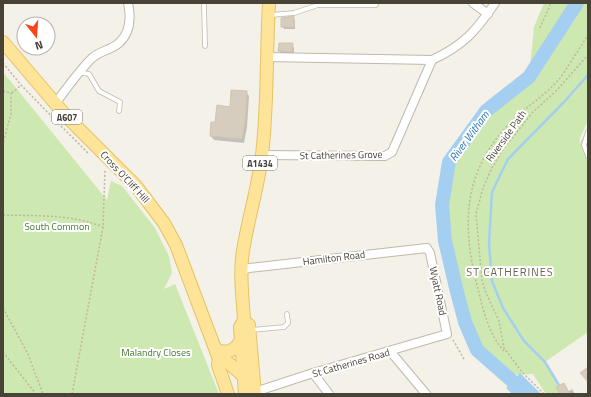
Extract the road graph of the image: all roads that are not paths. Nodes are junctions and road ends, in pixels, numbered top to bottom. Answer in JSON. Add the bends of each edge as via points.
{"nodes":[{"id":1,"x":128,"y":3,"type":"edge"},
{"id":2,"x":204,"y":3,"type":"edge"},
{"id":3,"x":473,"y":3,"type":"edge"},
{"id":4,"x":495,"y":3,"type":"edge"},
{"id":5,"x":376,"y":5,"type":"dead end"},
{"id":6,"x":269,"y":9,"type":"edge"},
{"id":7,"x":488,"y":14,"type":"junction"},
{"id":8,"x":3,"y":42,"type":"edge"},
{"id":9,"x":205,"y":46,"type":"dead end"},
{"id":10,"x":267,"y":58,"type":"junction"},
{"id":11,"x":432,"y":60,"type":"junction"},
{"id":12,"x":78,"y":72,"type":"junction"},
{"id":13,"x":55,"y":104,"type":"junction"},
{"id":14,"x":119,"y":111,"type":"dead end"},
{"id":15,"x":588,"y":132,"type":"edge"},
{"id":16,"x":262,"y":155,"type":"junction"},
{"id":17,"x":588,"y":156,"type":"edge"},
{"id":18,"x":427,"y":248,"type":"joint"},
{"id":19,"x":241,"y":271,"type":"junction"},
{"id":20,"x":287,"y":314,"type":"dead end"},
{"id":21,"x":247,"y":326,"type":"junction"},
{"id":22,"x":448,"y":334,"type":"joint"},
{"id":23,"x":240,"y":342,"type":"junction"},
{"id":24,"x":390,"y":351,"type":"junction"},
{"id":25,"x":217,"y":354,"type":"junction"},
{"id":26,"x":313,"y":373,"type":"junction"},
{"id":27,"x":244,"y":377,"type":"junction"},
{"id":28,"x":253,"y":392,"type":"edge"},
{"id":29,"x":228,"y":394,"type":"edge"},
{"id":30,"x":329,"y":394,"type":"edge"},
{"id":31,"x":426,"y":394,"type":"edge"}],
"edges":[{"from":1,"to":12,"type":"street","via":[[128,30],[119,43],[96,54]]},
{"from":2,"to":9,"type":"lane"},
{"from":3,"to":7,"type":"street"},
{"from":4,"to":7,"type":"street"},
{"from":5,"to":6,"type":"lane","via":[[318,4],[294,13]]},
{"from":6,"to":10,"type":"main road","number":"A1434"},
{"from":7,"to":11,"type":"street","via":[[472,35],[450,52]]},
{"from":8,"to":13,"type":"main road","name":"Cross O'Cliff Hill","number":"A607"},
{"from":10,"to":11,"type":"street"},
{"from":10,"to":16,"type":"main road","number":"A1434"},
{"from":11,"to":16,"type":"street","name":"St Catherines Grove","via":[[392,152],[385,156]]},
{"from":12,"to":13,"type":"street"},
{"from":12,"to":14,"type":"lane","via":[[89,74],[99,91],[120,102]]},
{"from":13,"to":25,"type":"main road","name":"Cross O'Cliff Hill","number":"A607","via":[[136,186],[167,227]]},
{"from":15,"to":17,"type":"lane","via":[[584,146]]},
{"from":16,"to":19,"type":"main road","number":"A1434"},
{"from":18,"to":19,"type":"street","name":"Hamilton Road"},
{"from":18,"to":22,"type":"street","name":"Wyatt Road"},
{"from":19,"to":21,"type":"main road","number":"A1434"},
{"from":20,"to":21,"type":"lane","via":[[288,323],[284,327]]},
{"from":21,"to":23,"type":"main road","number":"A1434","via":[[240,326]]},
{"from":21,"to":28,"type":"main road","number":"A1434"},
{"from":22,"to":24,"type":"street","name":"St Catherines Road"},
{"from":23,"to":25,"type":"main road","via":[[234,350]]},
{"from":23,"to":27,"type":"main road","number":"A1434"},
{"from":24,"to":26,"type":"street","name":"St Catherines Road"},
{"from":24,"to":31,"type":"street"},
{"from":25,"to":27,"type":"main road"},
{"from":25,"to":29,"type":"main road","number":"A607"},
{"from":26,"to":28,"type":"street","name":"St Catherines Road"},
{"from":26,"to":30,"type":"street"},
{"from":27,"to":28,"type":"main road","number":"A1434"}]}
